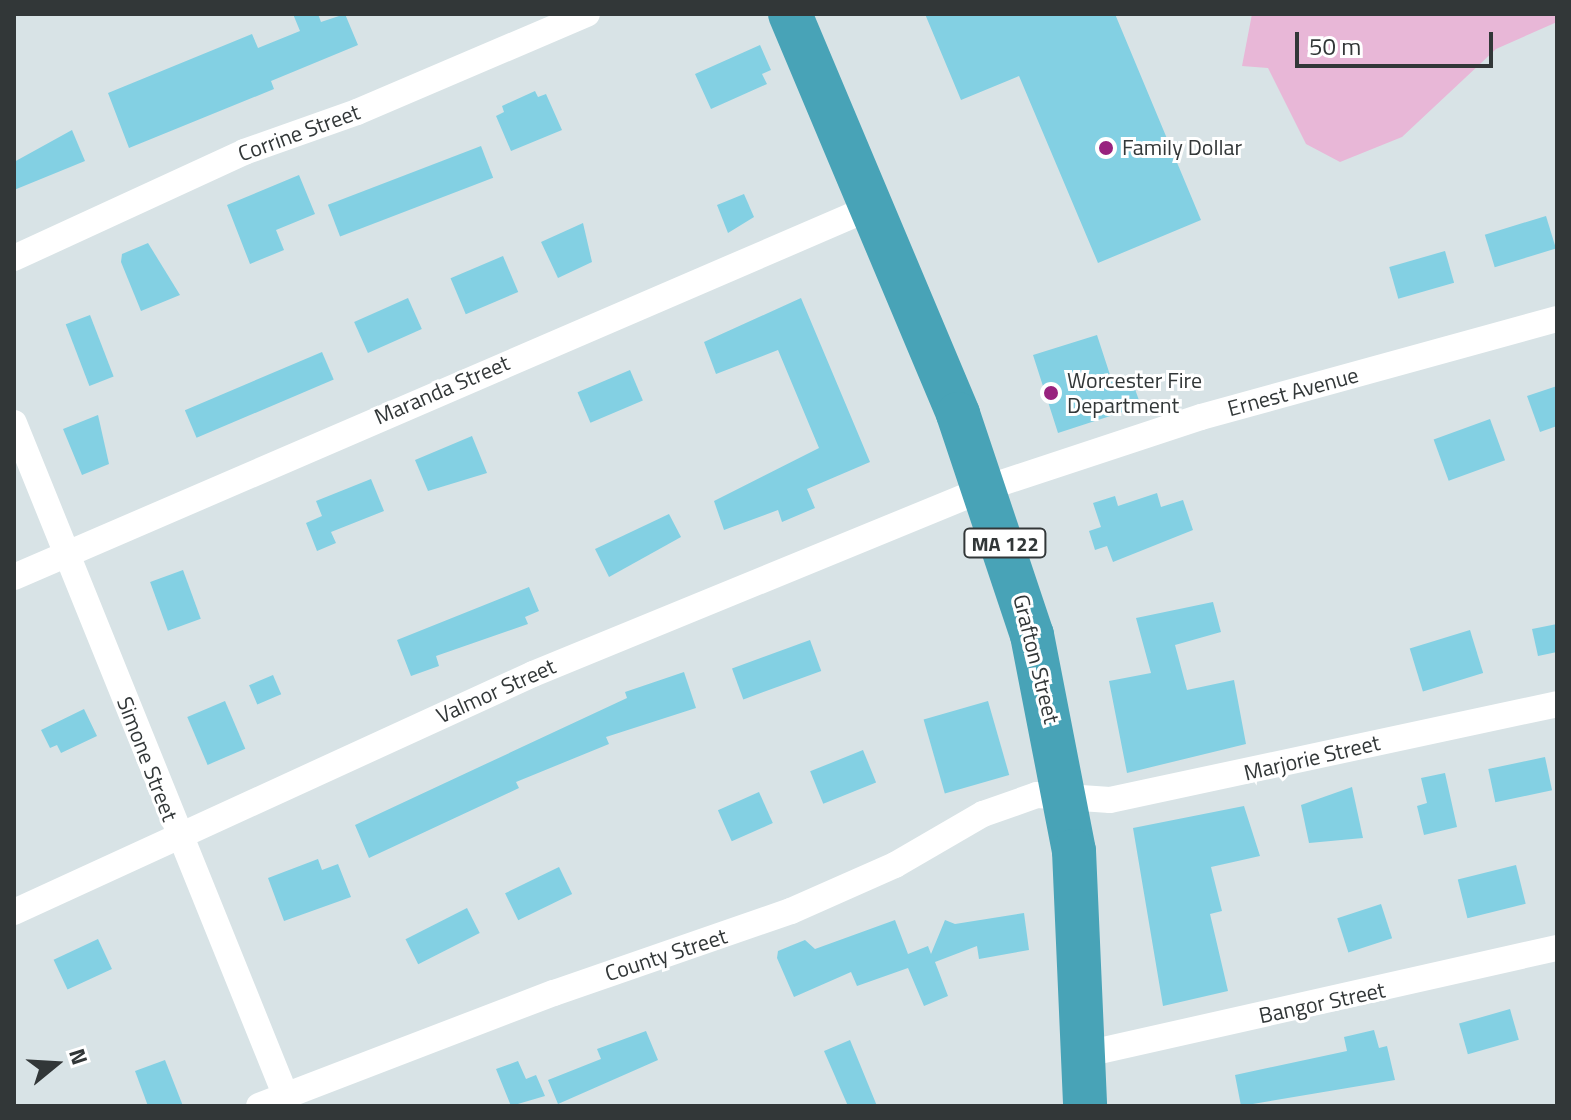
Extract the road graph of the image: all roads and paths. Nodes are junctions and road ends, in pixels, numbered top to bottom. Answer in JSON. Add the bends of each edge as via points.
{"nodes":[{"id":1,"x":587,"y":14,"type":"edge"},
{"id":2,"x":790,"y":14,"type":"edge"},
{"id":3,"x":872,"y":207,"type":"junction"},
{"id":4,"x":14,"y":258,"type":"edge"},
{"id":5,"x":1557,"y":319,"type":"edge"},
{"id":6,"x":14,"y":423,"type":"edge"},
{"id":7,"x":986,"y":488,"type":"junction"},
{"id":8,"x":68,"y":549,"type":"junction"},
{"id":9,"x":14,"y":577,"type":"edge"},
{"id":10,"x":1557,"y":704,"type":"edge"},
{"id":11,"x":1066,"y":795,"type":"junction"},
{"id":12,"x":177,"y":838,"type":"junction"},
{"id":13,"x":14,"y":912,"type":"edge"},
{"id":14,"x":1557,"y":948,"type":"edge"},
{"id":15,"x":1086,"y":1054,"type":"junction"},
{"id":16,"x":285,"y":1094,"type":"junction"},
{"id":17,"x":259,"y":1106,"type":"edge"},
{"id":18,"x":1085,"y":1106,"type":"edge"}],
"edges":[{"from":1,"to":4,"type":"street","name":"Corrine Street","via":[[357,112],[244,152]]},
{"from":2,"to":3,"type":"highway","name":"Grafton Street","number":"MA 122"},
{"from":3,"to":7,"type":"highway","name":"Grafton Street","number":"MA 122"},
{"from":3,"to":8,"type":"street","name":"Maranda Street"},
{"from":5,"to":7,"type":"street","name":"Ernest Avenue","via":[[1230,409]]},
{"from":6,"to":8,"type":"street","name":"Simone Street"},
{"from":7,"to":11,"type":"highway","name":"Grafton Street","number":"MA 122","via":[[1032,635]]},
{"from":7,"to":12,"type":"street","name":"Valmor Street","via":[[533,674]]},
{"from":8,"to":9,"type":"street","name":"Maranda Street"},
{"from":8,"to":12,"type":"street","name":"Simone Street"},
{"from":10,"to":11,"type":"street","name":"Marjorie Street","via":[[1124,797]]},
{"from":11,"to":15,"type":"highway","name":"Grafton Street","number":"MA 122"},
{"from":11,"to":16,"type":"street","name":"County Street","via":[[1010,803],[791,911]]},
{"from":12,"to":13,"type":"street","name":"Valmor Street"},
{"from":12,"to":16,"type":"street","name":"Simone Street"},
{"from":14,"to":15,"type":"street","name":"Bangor Street"},
{"from":15,"to":18,"type":"highway","name":"Grafton Street","number":"MA 122"},
{"from":16,"to":17,"type":"street","name":"County Street"}]}
